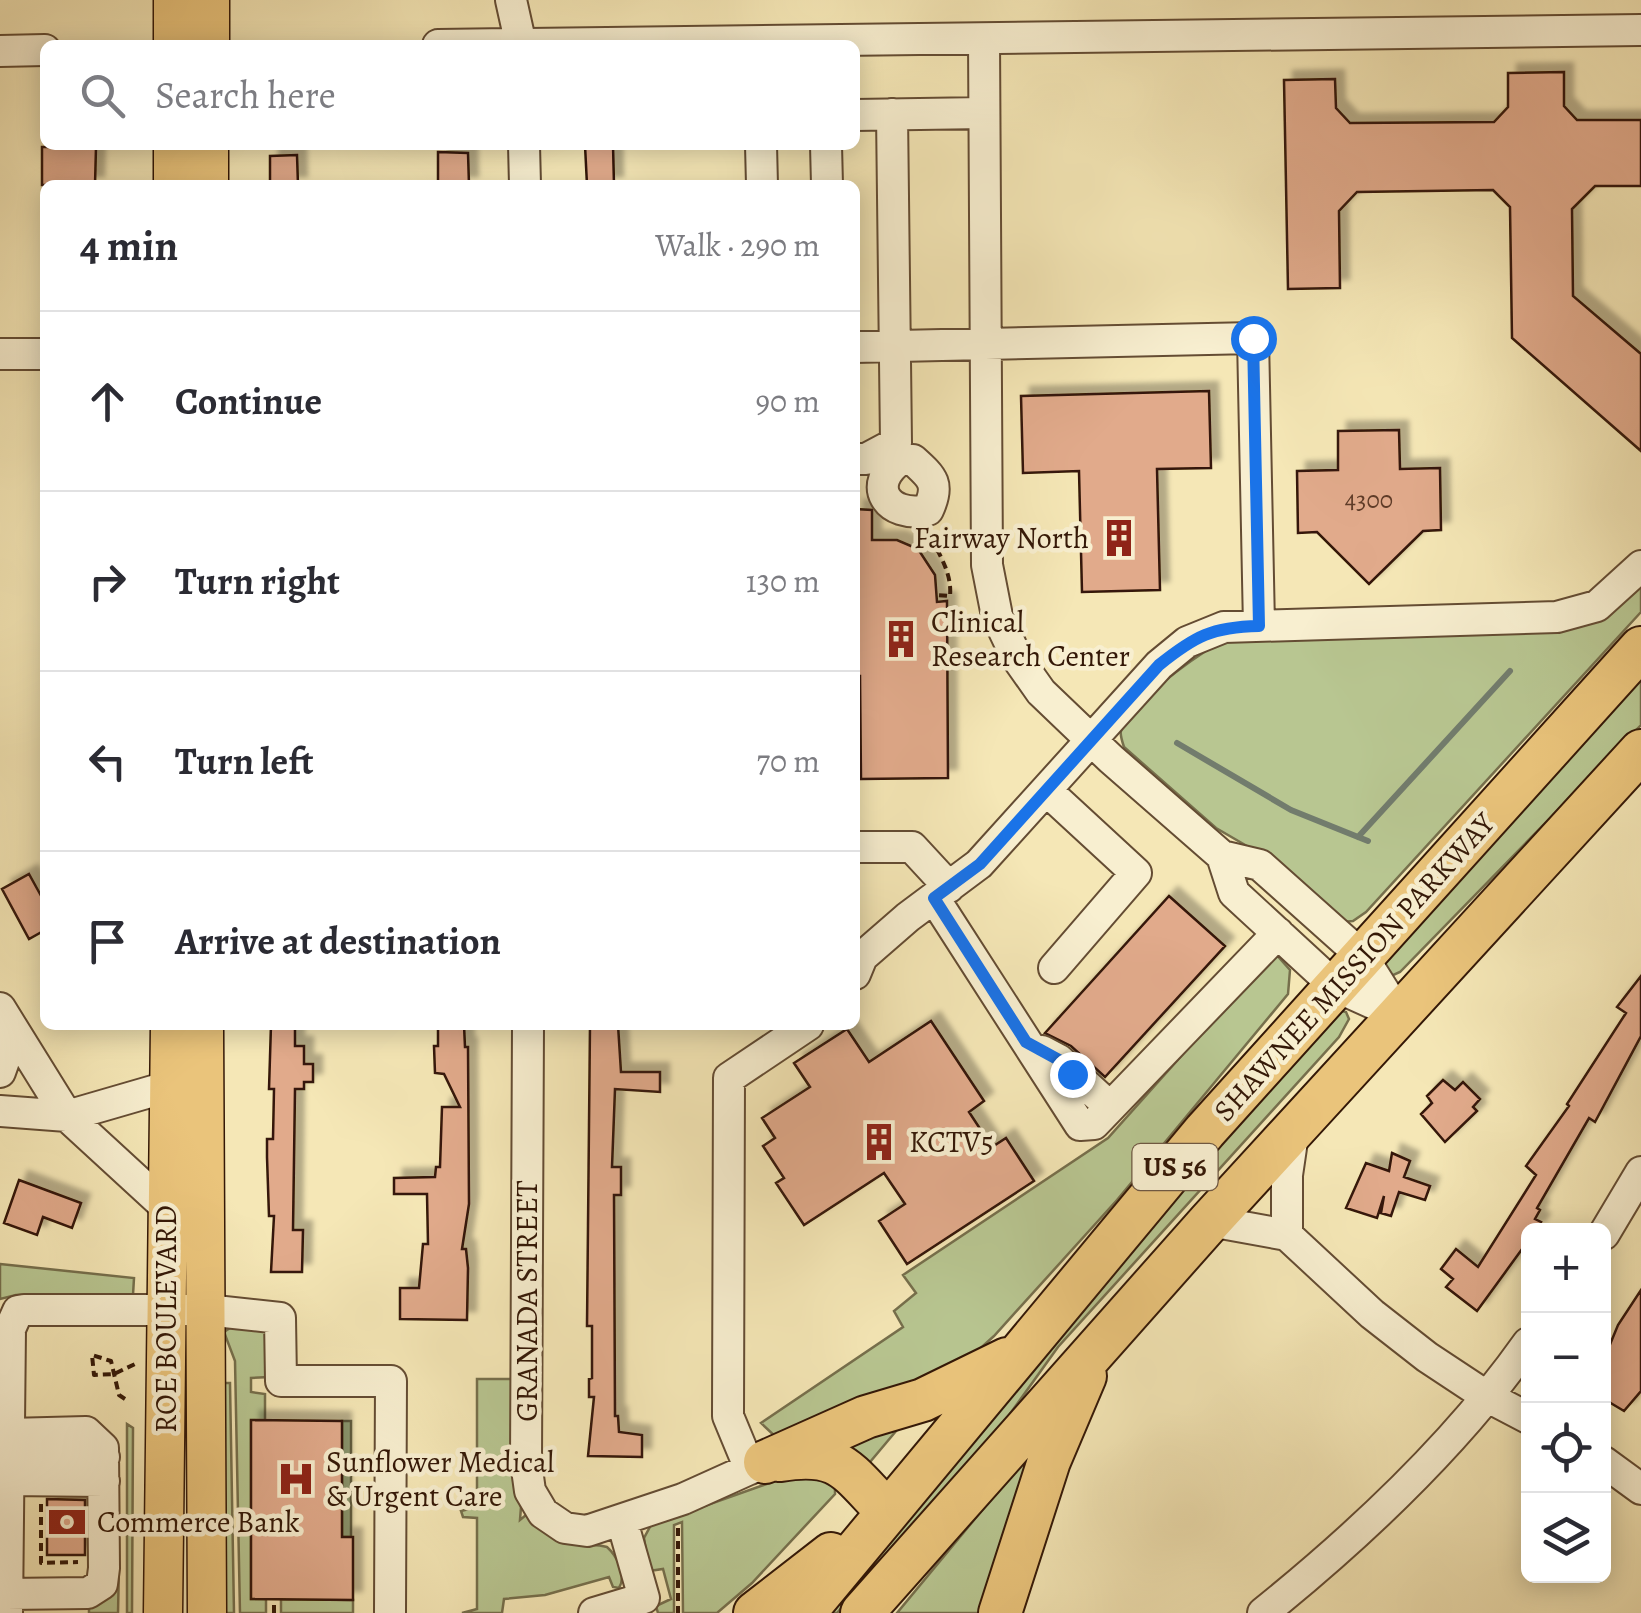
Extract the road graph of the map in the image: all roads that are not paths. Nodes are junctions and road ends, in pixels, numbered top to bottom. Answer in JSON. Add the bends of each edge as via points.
{"nodes":[{"id":1,"x":173,"y":0,"type":"edge"},
{"id":2,"x":210,"y":0,"type":"edge"},
{"id":3,"x":512,"y":0,"type":"edge"},
{"id":4,"x":1641,"y":30,"type":"edge"},
{"id":5,"x":984,"y":39,"type":"junction"},
{"id":6,"x":173,"y":40,"type":"edge"},
{"id":7,"x":210,"y":40,"type":"edge"},
{"id":8,"x":520,"y":40,"type":"edge"},
{"id":9,"x":860,"y":40,"type":"edge"},
{"id":10,"x":0,"y":50,"type":"edge"},
{"id":11,"x":40,"y":50,"type":"edge"},
{"id":12,"x":984,"y":113,"type":"junction"},
{"id":13,"x":892,"y":114,"type":"junction"},
{"id":14,"x":860,"y":115,"type":"edge"},
{"id":15,"x":173,"y":150,"type":"edge"},
{"id":16,"x":209,"y":150,"type":"edge"},
{"id":17,"x":524,"y":150,"type":"edge"},
{"id":18,"x":761,"y":150,"type":"edge"},
{"id":19,"x":826,"y":150,"type":"edge"},
{"id":20,"x":173,"y":180,"type":"edge"},
{"id":21,"x":209,"y":180,"type":"edge"},
{"id":22,"x":526,"y":180,"type":"edge"},
{"id":23,"x":762,"y":180,"type":"edge"},
{"id":24,"x":827,"y":180,"type":"edge"},
{"id":25,"x":895,"y":346,"type":"junction"},
{"id":26,"x":986,"y":346,"type":"junction"},
{"id":27,"x":860,"y":347,"type":"edge"},
{"id":28,"x":0,"y":354,"type":"edge"},
{"id":29,"x":40,"y":354,"type":"edge"},
{"id":30,"x":873,"y":460,"type":"edge"},
{"id":31,"x":1641,"y":566,"type":"edge"},
{"id":32,"x":1259,"y":626,"type":"junction"},
{"id":33,"x":1641,"y":648,"type":"edge"},
{"id":34,"x":1090,"y":739,"type":"junction"},
{"id":35,"x":1641,"y":751,"type":"edge"},
{"id":36,"x":1046,"y":790,"type":"junction"},
{"id":37,"x":860,"y":847,"type":"edge"},
{"id":38,"x":1222,"y":856,"type":"junction"},
{"id":39,"x":941,"y":892,"type":"junction"},
{"id":40,"x":1278,"y":933,"type":"junction"},
{"id":41,"x":860,"y":961,"type":"edge"},
{"id":42,"x":1054,"y":968,"type":"dead end"},
{"id":43,"x":1348,"y":971,"type":"junction"},
{"id":44,"x":3,"y":1012,"type":"edge"},
{"id":45,"x":1400,"y":1015,"type":"junction"},
{"id":46,"x":171,"y":1030,"type":"edge"},
{"id":47,"x":202,"y":1030,"type":"edge"},
{"id":48,"x":528,"y":1030,"type":"edge"},
{"id":49,"x":801,"y":1030,"type":"edge"},
{"id":50,"x":0,"y":1072,"type":"edge"},
{"id":51,"x":185,"y":1081,"type":"junction"},
{"id":52,"x":0,"y":1110,"type":"edge"},
{"id":53,"x":67,"y":1116,"type":"junction"},
{"id":54,"x":1293,"y":1134,"type":"junction"},
{"id":55,"x":1641,"y":1172,"type":"edge"},
{"id":56,"x":166,"y":1207,"type":"junction"},
{"id":57,"x":1210,"y":1221,"type":"junction"},
{"id":58,"x":1611,"y":1223,"type":"edge"},
{"id":59,"x":1287,"y":1235,"type":"junction"},
{"id":60,"x":166,"y":1310,"type":"junction"},
{"id":61,"x":206,"y":1310,"type":"junction"},
{"id":62,"x":1021,"y":1352,"type":"junction"},
{"id":63,"x":1094,"y":1352,"type":"junction"},
{"id":64,"x":1521,"y":1352,"type":"edge"},
{"id":65,"x":1486,"y":1396,"type":"junction"},
{"id":66,"x":1521,"y":1414,"type":"edge"},
{"id":67,"x":9,"y":1457,"type":"junction"},
{"id":68,"x":758,"y":1466,"type":"junction"},
{"id":69,"x":1611,"y":1467,"type":"edge"},
{"id":70,"x":104,"y":1469,"type":"junction"},
{"id":71,"x":1641,"y":1489,"type":"edge"},
{"id":72,"x":886,"y":1511,"type":"junction"},
{"id":73,"x":622,"y":1521,"type":"junction"},
{"id":74,"x":7,"y":1604,"type":"edge"},
{"id":75,"x":163,"y":1613,"type":"edge"},
{"id":76,"x":206,"y":1613,"type":"edge"},
{"id":77,"x":390,"y":1613,"type":"edge"},
{"id":78,"x":594,"y":1613,"type":"edge"},
{"id":79,"x":755,"y":1613,"type":"edge"},
{"id":80,"x":804,"y":1613,"type":"edge"},
{"id":81,"x":862,"y":1613,"type":"edge"},
{"id":82,"x":1000,"y":1613,"type":"edge"},
{"id":83,"x":1264,"y":1613,"type":"edge"}],
"edges":[{"from":1,"to":6,"type":"main road"},
{"from":2,"to":7,"type":"main road"},
{"from":3,"to":8,"type":"street"},
{"from":4,"to":5,"type":"street"},
{"from":5,"to":9,"type":"street"},
{"from":5,"to":12,"type":"street"},
{"from":10,"to":11,"type":"street"},
{"from":12,"to":13,"type":"street"},
{"from":12,"to":26,"type":"street"},
{"from":13,"to":14,"type":"street"},
{"from":13,"to":25,"type":"street"},
{"from":15,"to":20,"type":"main road"},
{"from":16,"to":21,"type":"main road"},
{"from":17,"to":22,"type":"street"},
{"from":18,"to":23,"type":"street"},
{"from":19,"to":24,"type":"street"},
{"from":25,"to":26,"type":"street"},
{"from":25,"to":27,"type":"street"},
{"from":25,"to":30,"type":"street","via":[[896,443]]},
{"from":26,"to":32,"type":"street","via":[[1253,338]]},
{"from":26,"to":34,"type":"street","via":[[987,565],[997,616],[1041,692]]},
{"from":28,"to":29,"type":"street"},
{"from":31,"to":32,"type":"street","via":[[1598,606],[1557,617]]},
{"from":32,"to":34,"type":"street","via":[[1224,627],[1188,642]]},
{"from":33,"to":43,"type":"highway","name":"SHAWNEE MISSION PARKWAY","number":"US 56"},
{"from":34,"to":36,"type":"street"},
{"from":34,"to":38,"type":"street"},
{"from":35,"to":45,"type":"highway","number":"US 56"},
{"from":36,"to":39,"type":"street","via":[[980,864]]},
{"from":36,"to":42,"type":"street","via":[[1136,873]]},
{"from":37,"to":39,"type":"street","via":[[912,847]]},
{"from":38,"to":40,"type":"street","via":[[1234,892]]},
{"from":38,"to":43,"type":"street","via":[[1260,865]]},
{"from":39,"to":40,"type":"street","via":[[1080,1124],[1094,1124]]},
{"from":39,"to":41,"type":"street"},
{"from":40,"to":43,"type":"street"},
{"from":43,"to":45,"type":"street"},
{"from":43,"to":62,"type":"highway","name":"SHAWNEE MISSION PARKWAY","number":"US 56"},
{"from":44,"to":50,"type":"street","via":[[10,1044]]},
{"from":44,"to":53,"type":"street"},
{"from":45,"to":54,"type":"highway","number":"US 56"},
{"from":46,"to":51,"type":"main road","name":"ROE BOULEVARD"},
{"from":47,"to":51,"type":"main road","name":"ROE BOULEVARD"},
{"from":48,"to":73,"type":"street","name":"GRANADA STREET","via":[[530,1490],[543,1513],[565,1528],[587,1531]]},
{"from":49,"to":68,"type":"street","via":[[729,1078],[728,1416]]},
{"from":51,"to":53,"type":"street"},
{"from":51,"to":56,"type":"main road","name":"ROE BOULEVARD"},
{"from":51,"to":61,"type":"main road","name":"ROE BOULEVARD"},
{"from":52,"to":53,"type":"street"},
{"from":53,"to":56,"type":"street"},
{"from":54,"to":57,"type":"highway","number":"US 56"},
{"from":54,"to":59,"type":"street"},
{"from":55,"to":58,"type":"street"},
{"from":56,"to":60,"type":"main road","name":"ROE BOULEVARD"},
{"from":57,"to":59,"type":"street"},
{"from":57,"to":63,"type":"highway","number":"US 56"},
{"from":59,"to":65,"type":"street","via":[[1372,1314]]},
{"from":60,"to":61,"type":"street"},
{"from":60,"to":67,"type":"street","via":[[18,1311],[10,1329]]},
{"from":60,"to":75,"type":"main road","name":"ROE BOULEVARD"},
{"from":61,"to":76,"type":"main road","name":"ROE BOULEVARD"},
{"from":61,"to":77,"type":"street","via":[[280,1318],[281,1381],[391,1380]]},
{"from":62,"to":68,"type":"highway","via":[[923,1400],[866,1416]]},
{"from":62,"to":72,"type":"highway","name":"SHAWNEE MISSION PARKWAY","number":"US 56"},
{"from":63,"to":81,"type":"highway","number":"US 56"},
{"from":63,"to":82,"type":"highway","via":[[1049,1461]]},
{"from":64,"to":65,"type":"street"},
{"from":65,"to":66,"type":"street"},
{"from":65,"to":83,"type":"street","via":[[1398,1494]]},
{"from":67,"to":70,"type":"street"},
{"from":67,"to":70,"type":"street","via":[[86,1432],[104,1448]]},
{"from":67,"to":74,"type":"street"},
{"from":68,"to":72,"type":"highway","via":[[809,1455],[830,1459]]},
{"from":68,"to":73,"type":"street","name":"GRANADA STREET"},
{"from":69,"to":71,"type":"street"},
{"from":70,"to":74,"type":"street","via":[[104,1578],[98,1587]]},
{"from":72,"to":79,"type":"highway"},
{"from":72,"to":80,"type":"highway","name":"SHAWNEE MISSION PARKWAY","number":"US 56"},
{"from":73,"to":78,"type":"street","via":[[644,1598]]}]}
